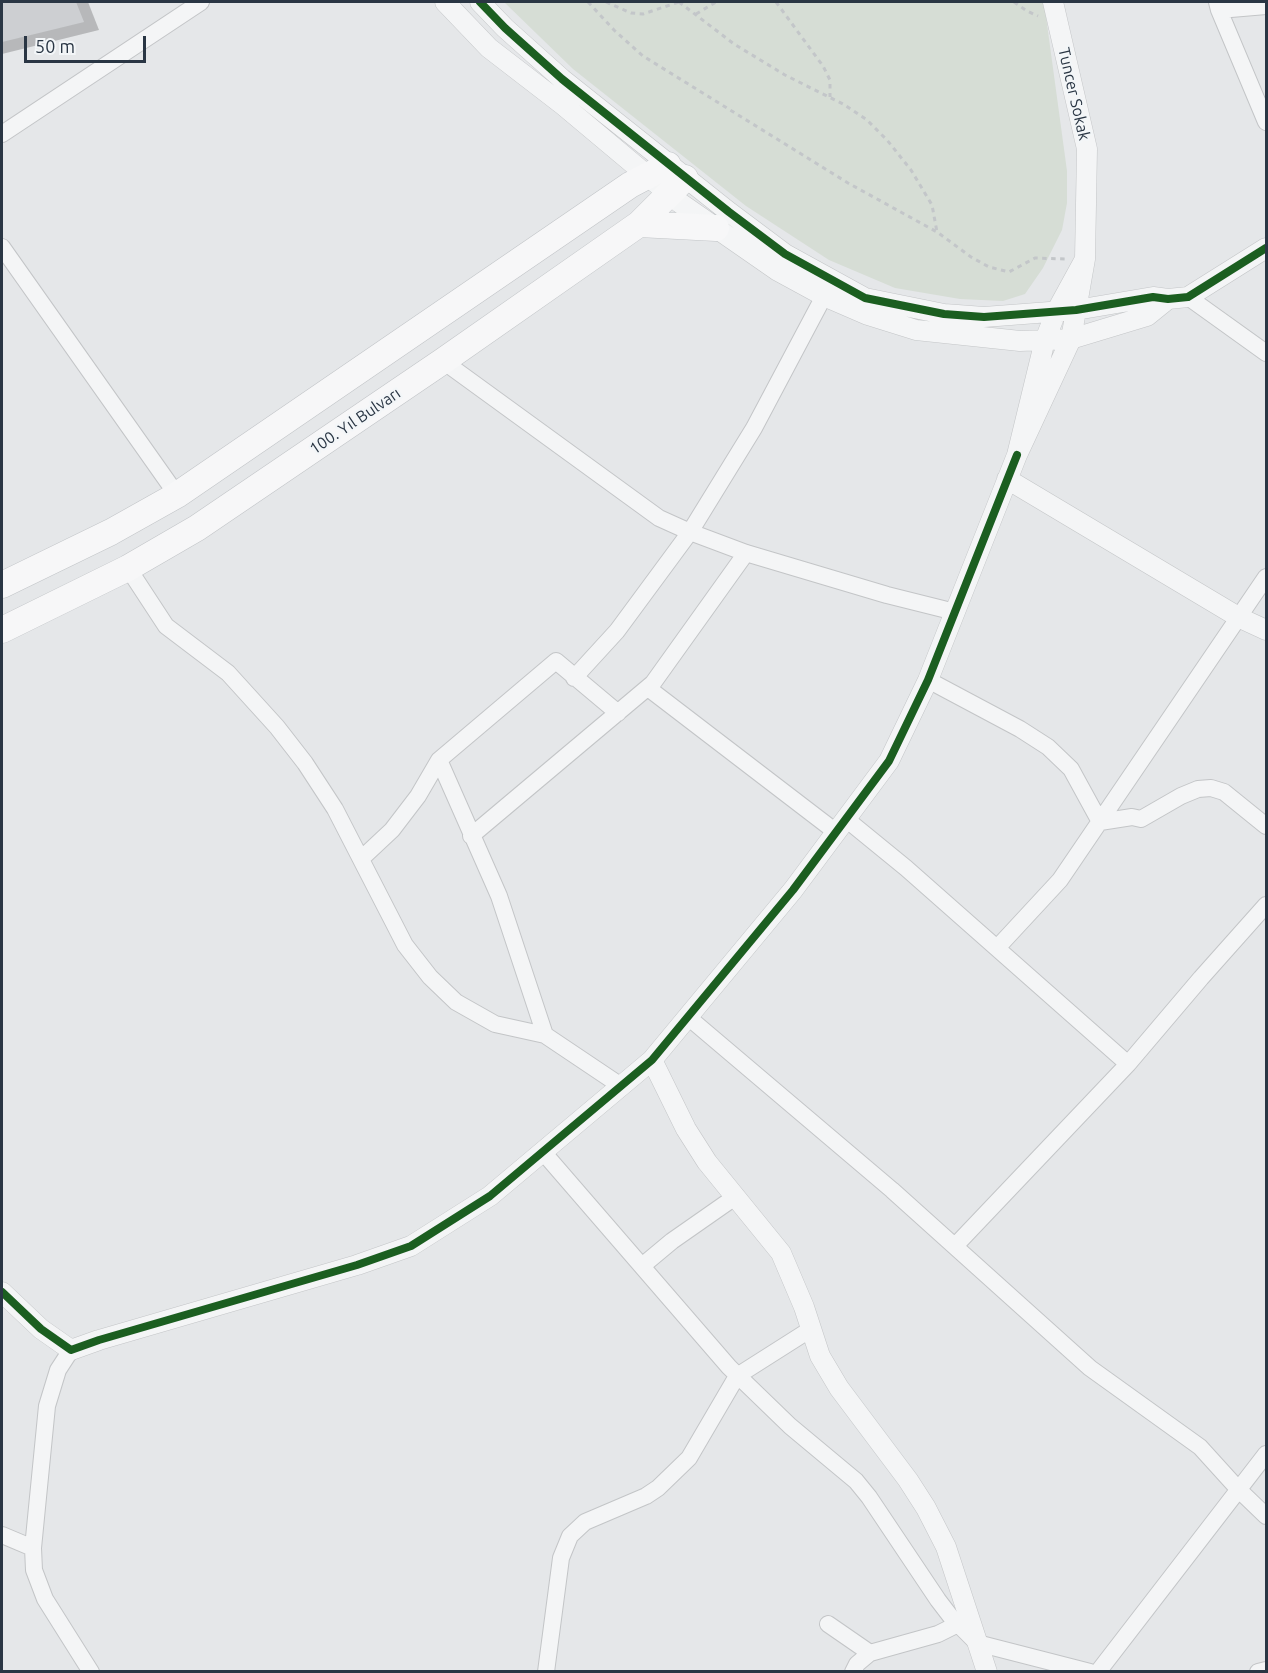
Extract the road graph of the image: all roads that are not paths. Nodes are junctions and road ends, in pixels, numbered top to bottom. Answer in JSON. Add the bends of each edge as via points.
{"nodes":[{"id":1,"x":201,"y":2,"type":"edge"},
{"id":2,"x":446,"y":2,"type":"edge"},
{"id":3,"x":480,"y":2,"type":"edge"},
{"id":4,"x":1218,"y":6,"type":"edge"},
{"id":5,"x":1266,"y":6,"type":"edge"},
{"id":6,"x":1054,"y":9,"type":"edge"},
{"id":7,"x":1266,"y":122,"type":"edge"},
{"id":8,"x":2,"y":134,"type":"edge"},
{"id":9,"x":667,"y":178,"type":"junction"},
{"id":10,"x":639,"y":224,"type":"junction"},
{"id":11,"x":716,"y":228,"type":"junction"},
{"id":12,"x":2,"y":247,"type":"edge"},
{"id":13,"x":1266,"y":248,"type":"edge"},
{"id":14,"x":1085,"y":259,"type":"junction"},
{"id":15,"x":824,"y":296,"type":"junction"},
{"id":16,"x":1188,"y":297,"type":"junction"},
{"id":17,"x":1168,"y":300,"type":"junction"},
{"id":18,"x":1076,"y":310,"type":"junction"},
{"id":19,"x":1056,"y":312,"type":"junction"},
{"id":20,"x":1071,"y":339,"type":"junction"},
{"id":21,"x":1045,"y":340,"type":"junction"},
{"id":22,"x":1266,"y":353,"type":"edge"},
{"id":23,"x":443,"y":361,"type":"junction"},
{"id":24,"x":1017,"y":455,"type":"junction"},
{"id":25,"x":1007,"y":479,"type":"junction"},
{"id":26,"x":177,"y":495,"type":"junction"},
{"id":27,"x":690,"y":532,"type":"junction"},
{"id":28,"x":746,"y":553,"type":"junction"},
{"id":29,"x":128,"y":568,"type":"junction"},
{"id":30,"x":1266,"y":577,"type":"edge"},
{"id":31,"x":2,"y":585,"type":"edge"},
{"id":32,"x":955,"y":612,"type":"junction"},
{"id":33,"x":1240,"y":618,"type":"junction"},
{"id":34,"x":2,"y":630,"type":"edge"},
{"id":35,"x":1266,"y":630,"type":"edge"},
{"id":36,"x":574,"y":678,"type":"junction"},
{"id":37,"x":928,"y":680,"type":"junction"},
{"id":38,"x":648,"y":688,"type":"junction"},
{"id":39,"x":618,"y":713,"type":"junction"},
{"id":40,"x":439,"y":760,"type":"junction"},
{"id":41,"x":1100,"y":822,"type":"junction"},
{"id":42,"x":841,"y":825,"type":"junction"},
{"id":43,"x":1266,"y":826,"type":"edge"},
{"id":44,"x":471,"y":836,"type":"junction"},
{"id":45,"x":361,"y":859,"type":"junction"},
{"id":46,"x":1266,"y":905,"type":"edge"},
{"id":47,"x":997,"y":948,"type":"junction"},
{"id":48,"x":688,"y":1017,"type":"junction"},
{"id":49,"x":545,"y":1035,"type":"junction"},
{"id":50,"x":652,"y":1060,"type":"junction"},
{"id":51,"x":1128,"y":1065,"type":"junction"},
{"id":52,"x":621,"y":1086,"type":"junction"},
{"id":53,"x":543,"y":1152,"type":"junction"},
{"id":54,"x":735,"y":1197,"type":"junction"},
{"id":55,"x":955,"y":1246,"type":"junction"},
{"id":56,"x":642,"y":1266,"type":"junction"},
{"id":57,"x":2,"y":1292,"type":"edge"},
{"id":58,"x":811,"y":1329,"type":"junction"},
{"id":59,"x":71,"y":1350,"type":"junction"},
{"id":60,"x":737,"y":1376,"type":"junction"},
{"id":61,"x":1266,"y":1454,"type":"edge"},
{"id":62,"x":1239,"y":1490,"type":"junction"},
{"id":63,"x":1266,"y":1516,"type":"edge"},
{"id":64,"x":2,"y":1534,"type":"edge"},
{"id":65,"x":33,"y":1548,"type":"junction"},
{"id":66,"x":828,"y":1624,"type":"dead end"},
{"id":67,"x":958,"y":1624,"type":"junction"},
{"id":68,"x":977,"y":1643,"type":"junction"},
{"id":69,"x":870,"y":1653,"type":"junction"},
{"id":70,"x":91,"y":1671,"type":"edge"},
{"id":71,"x":546,"y":1671,"type":"edge"},
{"id":72,"x":854,"y":1671,"type":"edge"},
{"id":73,"x":987,"y":1671,"type":"edge"},
{"id":74,"x":1090,"y":1671,"type":"edge"},
{"id":75,"x":1098,"y":1671,"type":"edge"},
{"id":76,"x":1258,"y":1671,"type":"edge"},
{"id":77,"x":1266,"y":1671,"type":"edge"}],
"edges":[{"from":1,"to":8,"type":"street"},
{"from":2,"to":9,"type":"street","via":[[489,48]]},
{"from":3,"to":9,"type":"street"},
{"from":4,"to":5,"type":"street"},
{"from":4,"to":7,"type":"street"},
{"from":6,"to":14,"type":"street","name":"Tuncer Sokak","via":[[1087,149]]},
{"from":9,"to":10,"type":"main road","name":"100. Yıl Bulvarı"},
{"from":9,"to":11,"type":"street"},
{"from":9,"to":19,"type":"street","via":[[785,254],[865,298],[954,315]]},
{"from":9,"to":26,"type":"main road","via":[[630,184]]},
{"from":10,"to":11,"type":"main road"},
{"from":10,"to":23,"type":"main road","name":"100. Yıl Bulvarı"},
{"from":11,"to":15,"type":"street","via":[[778,271]]},
{"from":12,"to":26,"type":"street"},
{"from":13,"to":16,"type":"street"},
{"from":14,"to":18,"type":"street","name":"Tuncer Sokak"},
{"from":14,"to":19,"type":"street"},
{"from":15,"to":21,"type":"street","via":[[916,330]]},
{"from":15,"to":27,"type":"street","via":[[754,428]]},
{"from":16,"to":17,"type":"street"},
{"from":16,"to":22,"type":"street"},
{"from":17,"to":18,"type":"street","via":[[1153,297]]},
{"from":17,"to":20,"type":"street","via":[[1148,316]]},
{"from":18,"to":19,"type":"street"},
{"from":18,"to":20,"type":"street","name":"Tuncer Sokak"},
{"from":19,"to":21,"type":"street"},
{"from":20,"to":21,"type":"street"},
{"from":20,"to":24,"type":"street","name":"Tuncer Sokak"},
{"from":21,"to":24,"type":"street"},
{"from":23,"to":27,"type":"street","via":[[659,518]]},
{"from":23,"to":29,"type":"main road","name":"100. Yıl Bulvarı","via":[[197,528]]},
{"from":24,"to":25,"type":"street"},
{"from":25,"to":32,"type":"street"},
{"from":25,"to":33,"type":"street"},
{"from":26,"to":31,"type":"main road"},
{"from":27,"to":28,"type":"street"},
{"from":27,"to":36,"type":"street","via":[[617,631]]},
{"from":28,"to":32,"type":"street"},
{"from":28,"to":38,"type":"street"},
{"from":29,"to":34,"type":"main road","name":"100. Yıl Bulvarı"},
{"from":29,"to":45,"type":"street","via":[[166,626],[228,673],[277,727],[335,809]]},
{"from":30,"to":33,"type":"street"},
{"from":32,"to":37,"type":"street"},
{"from":33,"to":35,"type":"street"},
{"from":33,"to":41,"type":"street"},
{"from":36,"to":39,"type":"street"},
{"from":36,"to":40,"type":"street","via":[[556,661]]},
{"from":37,"to":41,"type":"street","via":[[1048,747],[1071,769]]},
{"from":37,"to":42,"type":"street","via":[[889,761]]},
{"from":38,"to":39,"type":"street"},
{"from":38,"to":42,"type":"street"},
{"from":39,"to":44,"type":"street"},
{"from":40,"to":44,"type":"street"},
{"from":40,"to":45,"type":"street","via":[[412,805]]},
{"from":41,"to":43,"type":"street","via":[[1141,819],[1181,796],[1211,788],[1224,792]]},
{"from":41,"to":47,"type":"street","via":[[1060,880]]},
{"from":42,"to":47,"type":"street","via":[[906,868]]},
{"from":42,"to":48,"type":"street"},
{"from":44,"to":49,"type":"street","via":[[499,896]]},
{"from":45,"to":49,"type":"street","via":[[405,945],[456,1002],[495,1024]]},
{"from":46,"to":51,"type":"street"},
{"from":47,"to":51,"type":"street"},
{"from":48,"to":50,"type":"street"},
{"from":48,"to":55,"type":"street"},
{"from":49,"to":52,"type":"street"},
{"from":50,"to":52,"type":"street"},
{"from":50,"to":54,"type":"street","via":[[686,1129]]},
{"from":51,"to":55,"type":"street"},
{"from":52,"to":53,"type":"street"},
{"from":53,"to":56,"type":"street"},
{"from":53,"to":59,"type":"street","via":[[490,1196],[411,1246]]},
{"from":54,"to":56,"type":"street"},
{"from":54,"to":58,"type":"street","via":[[781,1253]]},
{"from":55,"to":62,"type":"street","via":[[1090,1368],[1200,1447]]},
{"from":56,"to":60,"type":"street"},
{"from":57,"to":59,"type":"street","via":[[41,1329]]},
{"from":58,"to":60,"type":"street"},
{"from":58,"to":68,"type":"street","via":[[820,1356],[839,1388],[908,1480],[936,1527],[946,1546]]},
{"from":59,"to":65,"type":"street","via":[[58,1370],[47,1406]]},
{"from":60,"to":67,"type":"street","via":[[856,1481]]},
{"from":60,"to":71,"type":"street","via":[[689,1458],[676,1472],[646,1496],[585,1522],[570,1536],[561,1558]]},
{"from":61,"to":62,"type":"street"},
{"from":62,"to":63,"type":"street"},
{"from":62,"to":75,"type":"street"},
{"from":64,"to":65,"type":"street"},
{"from":65,"to":70,"type":"street","via":[[34,1570],[45,1599]]},
{"from":66,"to":69,"type":"street"},
{"from":67,"to":68,"type":"street"},
{"from":67,"to":69,"type":"street","via":[[938,1634]]},
{"from":68,"to":73,"type":"street"},
{"from":68,"to":74,"type":"street"},
{"from":69,"to":72,"type":"street"},
{"from":76,"to":77,"type":"street"}]}
